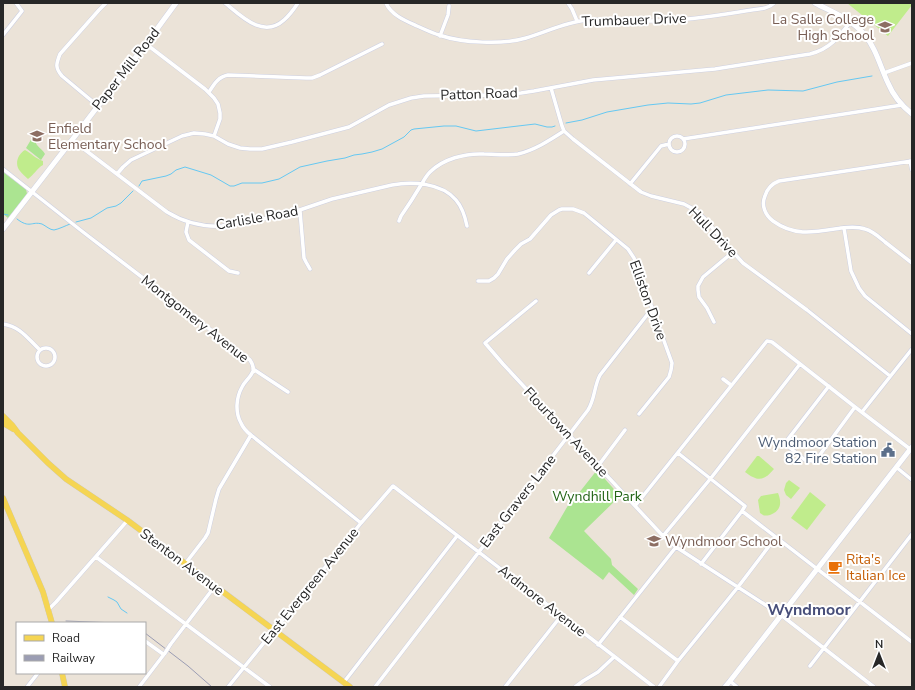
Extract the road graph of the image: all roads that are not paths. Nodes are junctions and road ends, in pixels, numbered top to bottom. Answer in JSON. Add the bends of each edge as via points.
{"nodes":[{"id":1,"x":16,"y":3,"type":"edge"},
{"id":2,"x":106,"y":3,"type":"edge"},
{"id":3,"x":176,"y":3,"type":"edge"},
{"id":4,"x":225,"y":3,"type":"edge"},
{"id":5,"x":298,"y":3,"type":"edge"},
{"id":6,"x":386,"y":3,"type":"edge"},
{"id":7,"x":568,"y":3,"type":"edge"},
{"id":8,"x":774,"y":3,"type":"edge"},
{"id":9,"x":815,"y":3,"type":"edge"},
{"id":10,"x":449,"y":6,"type":"dead end"},
{"id":11,"x":577,"y":21,"type":"junction"},
{"id":12,"x":851,"y":21,"type":"junction"},
{"id":13,"x":3,"y":35,"type":"edge"},
{"id":14,"x":440,"y":36,"type":"junction"},
{"id":15,"x":146,"y":44,"type":"junction"},
{"id":16,"x":382,"y":44,"type":"dead end"},
{"id":17,"x":912,"y":63,"type":"edge"},
{"id":18,"x":884,"y":73,"type":"junction"},
{"id":19,"x":551,"y":88,"type":"junction"},
{"id":20,"x":208,"y":92,"type":"junction"},
{"id":21,"x":902,"y":105,"type":"junction"},
{"id":22,"x":98,"y":106,"type":"junction"},
{"id":23,"x":912,"y":114,"type":"edge"},
{"id":24,"x":564,"y":131,"type":"junction"},
{"id":25,"x":214,"y":136,"type":"junction"},
{"id":26,"x":683,"y":139,"type":"junction"},
{"id":27,"x":72,"y":140,"type":"junction"},
{"id":28,"x":669,"y":144,"type":"junction"},
{"id":29,"x":911,"y":161,"type":"edge"},
{"id":30,"x":3,"y":169,"type":"edge"},
{"id":31,"x":912,"y":170,"type":"edge"},
{"id":32,"x":117,"y":174,"type":"junction"},
{"id":33,"x":422,"y":183,"type":"junction"},
{"id":34,"x":630,"y":184,"type":"junction"},
{"id":35,"x":32,"y":191,"type":"junction"},
{"id":36,"x":300,"y":211,"type":"junction"},
{"id":37,"x":400,"y":221,"type":"dead end"},
{"id":38,"x":188,"y":222,"type":"junction"},
{"id":39,"x":467,"y":226,"type":"dead end"},
{"id":40,"x":844,"y":228,"type":"junction"},
{"id":41,"x":3,"y":229,"type":"edge"},
{"id":42,"x":616,"y":240,"type":"junction"},
{"id":43,"x":732,"y":252,"type":"junction"},
{"id":44,"x":912,"y":263,"type":"edge"},
{"id":45,"x":310,"y":269,"type":"dead end"},
{"id":46,"x":238,"y":273,"type":"dead end"},
{"id":47,"x":589,"y":273,"type":"dead end"},
{"id":48,"x":478,"y":281,"type":"dead end"},
{"id":49,"x":536,"y":301,"type":"dead end"},
{"id":50,"x":653,"y":311,"type":"junction"},
{"id":51,"x":714,"y":322,"type":"dead end"},
{"id":52,"x":3,"y":324,"type":"edge"},
{"id":53,"x":912,"y":334,"type":"edge"},
{"id":54,"x":912,"y":349,"type":"edge"},
{"id":55,"x":40,"y":350,"type":"junction"},
{"id":56,"x":800,"y":364,"type":"junction"},
{"id":57,"x":253,"y":370,"type":"junction"},
{"id":58,"x":890,"y":376,"type":"junction"},
{"id":59,"x":723,"y":379,"type":"dead end"},
{"id":60,"x":731,"y":385,"type":"junction"},
{"id":61,"x":828,"y":386,"type":"junction"},
{"id":62,"x":288,"y":392,"type":"dead end"},
{"id":63,"x":855,"y":407,"type":"junction"},
{"id":64,"x":862,"y":412,"type":"junction"},
{"id":65,"x":639,"y":414,"type":"dead end"},
{"id":66,"x":3,"y":416,"type":"edge"},
{"id":67,"x":3,"y":422,"type":"edge"},
{"id":68,"x":625,"y":430,"type":"dead end"},
{"id":69,"x":18,"y":433,"type":"junction"},
{"id":70,"x":569,"y":435,"type":"junction"},
{"id":71,"x":251,"y":436,"type":"junction"},
{"id":72,"x":911,"y":448,"type":"edge"},
{"id":73,"x":678,"y":453,"type":"junction"},
{"id":74,"x":598,"y":466,"type":"junction"},
{"id":75,"x":896,"y":467,"type":"junction"},
{"id":76,"x":711,"y":478,"type":"junction"},
{"id":77,"x":912,"y":480,"type":"edge"},
{"id":78,"x":393,"y":486,"type":"joint"},
{"id":79,"x":4,"y":501,"type":"edge"},
{"id":80,"x":635,"y":506,"type":"junction"},
{"id":81,"x":742,"y":511,"type":"junction"},
{"id":82,"x":127,"y":521,"type":"junction"},
{"id":83,"x":361,"y":523,"type":"junction"},
{"id":84,"x":457,"y":536,"type":"junction"},
{"id":85,"x":663,"y":536,"type":"junction"},
{"id":86,"x":776,"y":537,"type":"junction"},
{"id":87,"x":911,"y":537,"type":"edge"},
{"id":88,"x":676,"y":548,"type":"junction"},
{"id":89,"x":479,"y":552,"type":"junction"},
{"id":90,"x":96,"y":557,"type":"junction"},
{"id":91,"x":185,"y":564,"type":"junction"},
{"id":92,"x":701,"y":564,"type":"junction"},
{"id":93,"x":818,"y":569,"type":"junction"},
{"id":94,"x":215,"y":586,"type":"junction"},
{"id":95,"x":738,"y":587,"type":"junction"},
{"id":96,"x":860,"y":601,"type":"junction"},
{"id":97,"x":48,"y":610,"type":"junction"},
{"id":98,"x":781,"y":615,"type":"junction"},
{"id":99,"x":560,"y":616,"type":"junction"},
{"id":100,"x":620,"y":617,"type":"junction"},
{"id":101,"x":52,"y":622,"type":"edge"},
{"id":102,"x":186,"y":624,"type":"junction"},
{"id":103,"x":274,"y":630,"type":"junction"},
{"id":104,"x":146,"y":642,"type":"edge"},
{"id":105,"x":912,"y":642,"type":"edge"},
{"id":106,"x":598,"y":644,"type":"junction"},
{"id":107,"x":825,"y":648,"type":"junction"},
{"id":108,"x":164,"y":654,"type":"junction"},
{"id":109,"x":614,"y":657,"type":"junction"},
{"id":110,"x":678,"y":662,"type":"junction"},
{"id":111,"x":810,"y":666,"type":"dead end"},
{"id":112,"x":244,"y":668,"type":"junction"},
{"id":113,"x":37,"y":674,"type":"edge"},
{"id":114,"x":62,"y":674,"type":"edge"},
{"id":115,"x":730,"y":681,"type":"junction"},
{"id":116,"x":344,"y":682,"type":"junction"},
{"id":117,"x":27,"y":687,"type":"edge"},
{"id":118,"x":65,"y":687,"type":"edge"},
{"id":119,"x":139,"y":687,"type":"edge"},
{"id":120,"x":228,"y":687,"type":"edge"},
{"id":121,"x":270,"y":687,"type":"edge"},
{"id":122,"x":350,"y":687,"type":"edge"},
{"id":123,"x":375,"y":687,"type":"edge"},
{"id":124,"x":505,"y":687,"type":"edge"},
{"id":125,"x":575,"y":687,"type":"edge"},
{"id":126,"x":654,"y":687,"type":"edge"},
{"id":127,"x":659,"y":687,"type":"edge"},
{"id":128,"x":725,"y":687,"type":"edge"},
{"id":129,"x":737,"y":687,"type":"edge"},
{"id":130,"x":874,"y":687,"type":"edge"}],
"edges":[{"from":1,"to":13,"type":"street","via":[[22,11]]},
{"from":2,"to":22,"type":"street","via":[[60,54],[57,62],[57,71]]},
{"from":3,"to":15,"type":"main road","name":"Paper Mill Road"},
{"from":4,"to":5,"type":"street","via":[[249,22],[265,27],[282,21]]},
{"from":6,"to":14,"type":"street","name":"Trumbauer Drive","via":[[396,14]]},
{"from":7,"to":11,"type":"street"},
{"from":8,"to":11,"type":"street","name":"Trumbauer Drive","via":[[764,8],[698,18],[660,21]]},
{"from":9,"to":12,"type":"main road"},
{"from":10,"to":14,"type":"street"},
{"from":11,"to":14,"type":"street","name":"Trumbauer Drive","via":[[524,39],[504,42],[468,41]]},
{"from":12,"to":18,"type":"main road","via":[[870,42]]},
{"from":12,"to":19,"type":"street","name":"Patton Road","via":[[830,45],[810,54],[715,69],[593,80]]},
{"from":15,"to":20,"type":"street"},
{"from":15,"to":22,"type":"main road","name":"Paper Mill Road"},
{"from":16,"to":20,"type":"street","via":[[320,76],[306,78],[228,74],[222,76]]},
{"from":17,"to":18,"type":"street"},
{"from":18,"to":21,"type":"main road"},
{"from":19,"to":24,"type":"street"},
{"from":19,"to":25,"type":"street","name":"Patton Road","via":[[508,94],[411,98],[389,105],[349,127],[262,149],[240,148]]},
{"from":20,"to":25,"type":"street","via":[[218,104],[220,113],[220,121]]},
{"from":21,"to":23,"type":"main road"},
{"from":21,"to":26,"type":"street"},
{"from":22,"to":27,"type":"main road","name":"Paper Mill Road"},
{"from":24,"to":33,"type":"street","via":[[525,152],[506,155],[470,154],[450,160],[434,168]]},
{"from":24,"to":34,"type":"street","name":"Hull Drive"},
{"from":25,"to":32,"type":"street","name":"Patton Road","via":[[198,133],[182,136],[131,160]]},
{"from":26,"to":28,"type":"street","via":[[675,136]]},
{"from":26,"to":28,"type":"street","via":[[685,147],[680,151],[672,150]]},
{"from":27,"to":32,"type":"street","name":"Carlisle Road"},
{"from":27,"to":35,"type":"main road","name":"Paper Mill Road"},
{"from":28,"to":34,"type":"street","via":[[661,146]]},
{"from":29,"to":31,"type":"street"},
{"from":29,"to":40,"type":"street","via":[[776,182],[769,187],[763,200],[768,217],[785,228],[811,233]]},
{"from":30,"to":35,"type":"street","name":"Montgomery Avenue"},
{"from":32,"to":38,"type":"street","name":"Carlisle Road","via":[[167,212]]},
{"from":33,"to":36,"type":"street","name":"Carlisle Road","via":[[392,185],[332,199]]},
{"from":33,"to":37,"type":"street"},
{"from":33,"to":39,"type":"street","name":"Carlisle Road","via":[[444,191],[454,198],[463,211]]},
{"from":34,"to":43,"type":"street","name":"Hull Drive","via":[[650,196],[691,207],[704,218]]},
{"from":35,"to":41,"type":"main road","name":"Paper Mill Road"},
{"from":35,"to":57,"type":"street","name":"Montgomery Avenue","via":[[246,357],[252,362]]},
{"from":36,"to":38,"type":"street","name":"Carlisle Road","via":[[222,226]]},
{"from":36,"to":45,"type":"street","via":[[304,258]]},
{"from":38,"to":46,"type":"street","via":[[186,234],[191,242],[229,271]]},
{"from":40,"to":44,"type":"street","via":[[856,227],[870,231]]},
{"from":40,"to":53,"type":"street","via":[[851,271],[859,288],[865,296]]},
{"from":42,"to":47,"type":"street"},
{"from":42,"to":48,"type":"street","name":"Elliston Drive","via":[[584,213],[573,209],[558,210],[548,217],[530,239],[512,253],[494,278],[489,281]]},
{"from":42,"to":50,"type":"street","name":"Elliston Drive","via":[[628,249],[634,258]]},
{"from":43,"to":51,"type":"street","via":[[703,277],[698,286],[699,297],[708,308]]},
{"from":43,"to":58,"type":"street","name":"Hull Drive"},
{"from":49,"to":70,"type":"street","name":"Flourtown Avenue","via":[[485,343]]},
{"from":50,"to":65,"type":"street","name":"Elliston Drive","via":[[672,363],[667,379]]},
{"from":50,"to":70,"type":"street","name":"East Gravers Lane","via":[[647,315],[600,375],[591,406]]},
{"from":52,"to":55,"type":"street","via":[[19,329]]},
{"from":54,"to":58,"type":"street"},
{"from":55,"to":55,"type":"street","via":[[38,362],[44,366],[52,363],[55,358],[53,352],[45,348]]},
{"from":56,"to":60,"type":"street","via":[[772,342],[767,341]]},
{"from":56,"to":61,"type":"street"},
{"from":56,"to":76,"type":"street"},
{"from":57,"to":62,"type":"street"},
{"from":57,"to":71,"type":"street","name":"Montgomery Avenue","via":[[240,390],[237,404],[240,420]]},
{"from":58,"to":64,"type":"street"},
{"from":59,"to":60,"type":"street"},
{"from":60,"to":73,"type":"street"},
{"from":61,"to":63,"type":"street"},
{"from":61,"to":63,"type":"street","via":[[788,439],[789,447],[805,460],[816,460]]},
{"from":63,"to":64,"type":"street"},
{"from":64,"to":72,"type":"street"},
{"from":66,"to":69,"type":"main road","name":"Stenton Avenue"},
{"from":67,"to":69,"type":"main road","name":"Stenton Avenue"},
{"from":68,"to":74,"type":"street"},
{"from":69,"to":82,"type":"main road","name":"Stenton Avenue","via":[[61,475]]},
{"from":70,"to":74,"type":"street","name":"Flourtown Avenue"},
{"from":70,"to":89,"type":"street","name":"East Gravers Lane"},
{"from":71,"to":83,"type":"street","name":"Montgomery Avenue"},
{"from":71,"to":91,"type":"street","via":[[219,488],[205,538]]},
{"from":72,"to":75,"type":"main road"},
{"from":73,"to":76,"type":"street"},
{"from":73,"to":80,"type":"street"},
{"from":74,"to":80,"type":"street","name":"Flourtown Avenue"},
{"from":75,"to":77,"type":"street"},
{"from":75,"to":93,"type":"main road"},
{"from":76,"to":81,"type":"street","via":[[745,506]]},
{"from":76,"to":85,"type":"street"},
{"from":78,"to":83,"type":"street","name":"East Evergreen Avenue"},
{"from":78,"to":84,"type":"street","name":"Ardmore Avenue"},
{"from":79,"to":97,"type":"main road","via":[[43,592]]},
{"from":80,"to":85,"type":"street","name":"Flourtown Avenue"},
{"from":81,"to":86,"type":"street"},
{"from":81,"to":92,"type":"street"},
{"from":82,"to":90,"type":"street"},
{"from":82,"to":91,"type":"main road","name":"Stenton Avenue"},
{"from":83,"to":103,"type":"street","name":"East Evergreen Avenue"},
{"from":84,"to":89,"type":"street","name":"Ardmore Avenue"},
{"from":84,"to":116,"type":"street"},
{"from":85,"to":88,"type":"street","name":"Flourtown Avenue"},
{"from":86,"to":93,"type":"street"},
{"from":86,"to":95,"type":"street"},
{"from":87,"to":96,"type":"street"},
{"from":88,"to":92,"type":"street","name":"Flourtown Avenue"},
{"from":88,"to":100,"type":"street"},
{"from":89,"to":99,"type":"street","name":"Ardmore Avenue"},
{"from":89,"to":123,"type":"street","name":"East Gravers Lane"},
{"from":90,"to":97,"type":"street"},
{"from":90,"to":102,"type":"street"},
{"from":91,"to":94,"type":"main road","name":"Stenton Avenue"},
{"from":92,"to":95,"type":"street","name":"Flourtown Avenue"},
{"from":93,"to":96,"type":"street"},
{"from":93,"to":98,"type":"main road"},
{"from":94,"to":102,"type":"street"},
{"from":94,"to":103,"type":"main road","name":"Stenton Avenue"},
{"from":95,"to":98,"type":"street","name":"Flourtown Avenue"},
{"from":95,"to":110,"type":"street"},
{"from":96,"to":105,"type":"street"},
{"from":96,"to":107,"type":"street"},
{"from":97,"to":101,"type":"main road"},
{"from":98,"to":107,"type":"street","name":"Flourtown Avenue"},
{"from":98,"to":115,"type":"main road"},
{"from":99,"to":106,"type":"street","name":"Ardmore Avenue"},
{"from":99,"to":124,"type":"street"},
{"from":100,"to":106,"type":"street"},
{"from":100,"to":110,"type":"street"},
{"from":102,"to":108,"type":"street","bridge":true},
{"from":102,"to":112,"type":"street"},
{"from":103,"to":112,"type":"street","name":"East Evergreen Avenue"},
{"from":103,"to":116,"type":"main road","name":"Stenton Avenue"},
{"from":104,"to":108,"type":"street"},
{"from":106,"to":109,"type":"street","name":"Ardmore Avenue"},
{"from":107,"to":111,"type":"street"},
{"from":107,"to":130,"type":"street","name":"Flourtown Avenue"},
{"from":108,"to":119,"type":"street"},
{"from":109,"to":125,"type":"street","via":[[598,672]]},
{"from":109,"to":126,"type":"street","name":"Ardmore Avenue"},
{"from":110,"to":127,"type":"street"},
{"from":112,"to":120,"type":"street","name":"East Evergreen Avenue"},
{"from":112,"to":121,"type":"street"},
{"from":113,"to":117,"type":"street"},
{"from":114,"to":118,"type":"main road"},
{"from":115,"to":128,"type":"main road"},
{"from":115,"to":129,"type":"street"},
{"from":116,"to":122,"type":"main road","name":"Stenton Avenue"}]}
